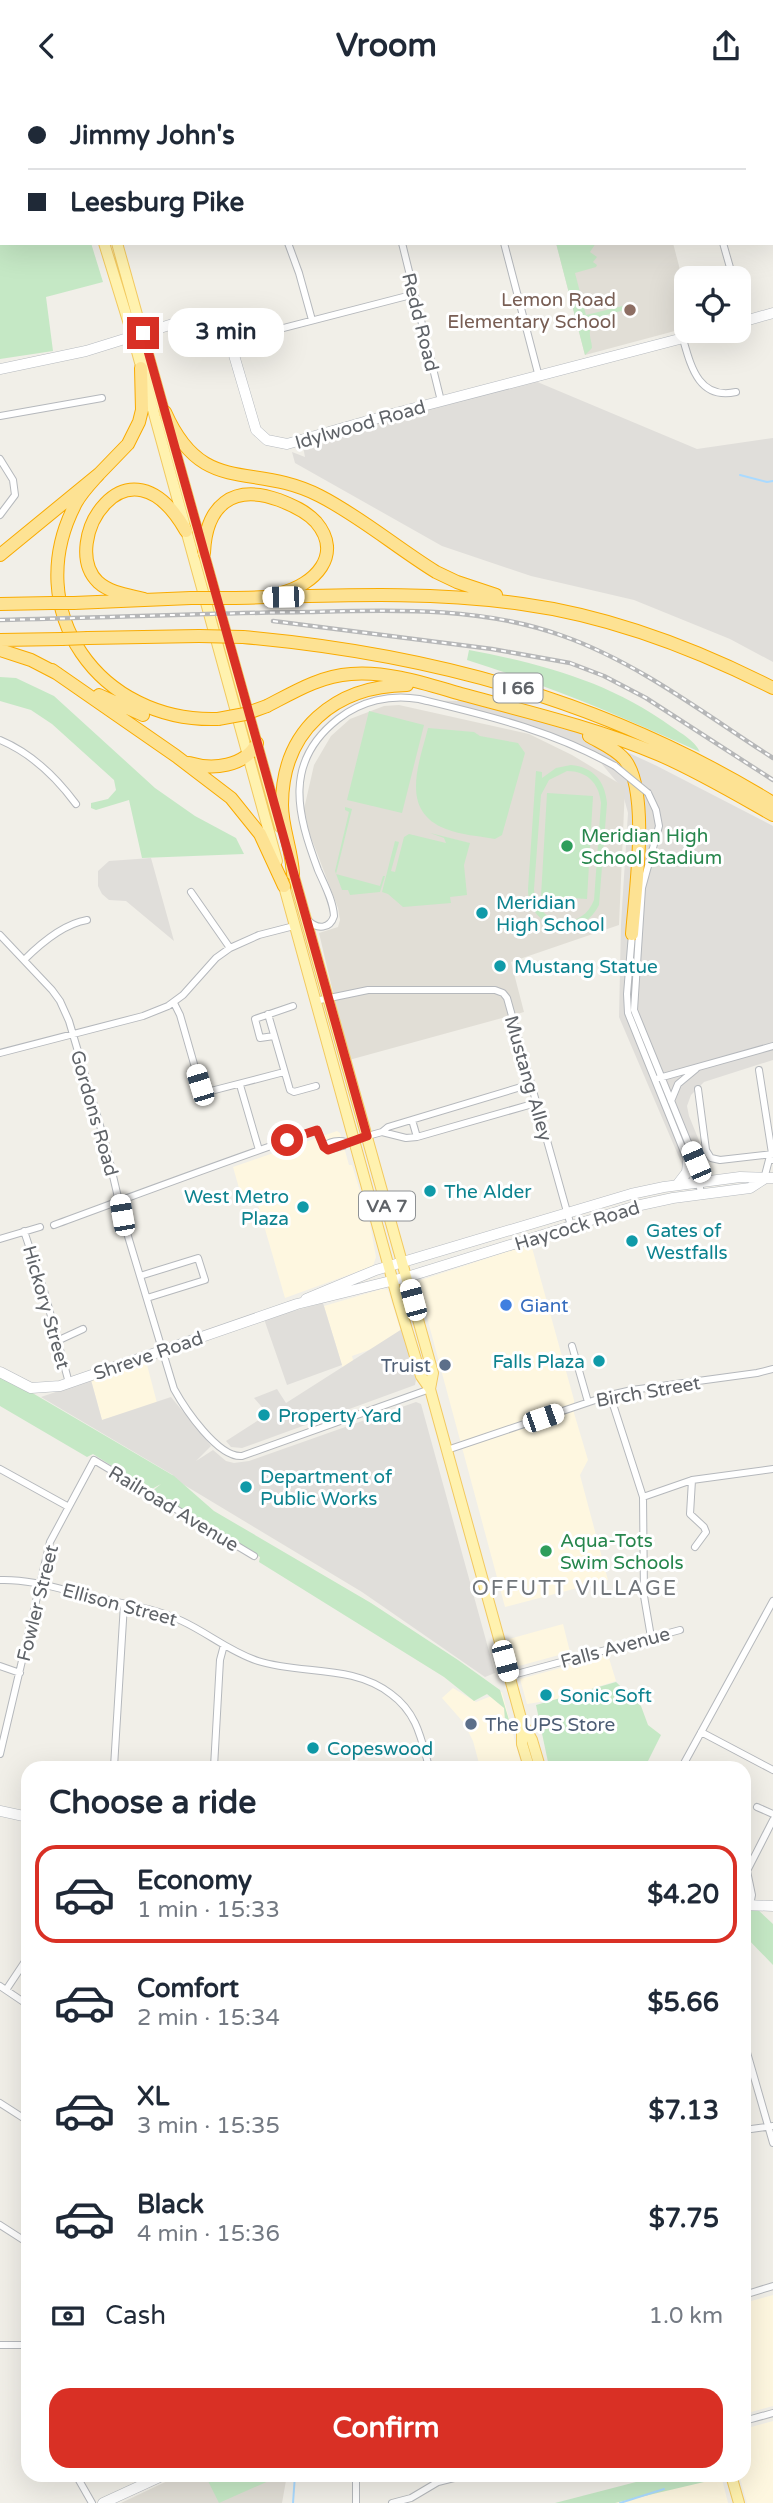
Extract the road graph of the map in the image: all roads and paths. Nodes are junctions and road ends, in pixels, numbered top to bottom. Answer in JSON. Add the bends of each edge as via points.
{"nodes":[{"id":1,"x":297,"y":91,"type":"edge"},
{"id":2,"x":341,"y":91,"type":"edge"},
{"id":3,"x":105,"y":245,"type":"edge"},
{"id":4,"x":117,"y":245,"type":"edge"},
{"id":5,"x":289,"y":245,"type":"edge"},
{"id":6,"x":403,"y":245,"type":"edge"},
{"id":7,"x":505,"y":245,"type":"edge"},
{"id":8,"x":724,"y":245,"type":"edge"},
{"id":9,"x":730,"y":266,"type":"edge"},
{"id":10,"x":415,"y":294,"type":"junction"},
{"id":11,"x":773,"y":313,"type":"edge"},
{"id":12,"x":751,"y":319,"type":"edge"},
{"id":13,"x":312,"y":320,"type":"junction"},
{"id":14,"x":138,"y":335,"type":"junction"},
{"id":15,"x":674,"y":340,"type":"edge"},
{"id":16,"x":229,"y":342,"type":"junction"},
{"id":17,"x":685,"y":343,"type":"edge"},
{"id":18,"x":141,"y":368,"type":"junction"},
{"id":19,"x":0,"y":369,"type":"edge"},
{"id":20,"x":539,"y":377,"type":"junction"},
{"id":21,"x":736,"y":392,"type":"dead end"},
{"id":22,"x":102,"y":398,"type":"dead end"},
{"id":23,"x":441,"y":401,"type":"junction"},
{"id":24,"x":165,"y":412,"type":"junction"},
{"id":25,"x":0,"y":416,"type":"edge"},
{"id":26,"x":0,"y":459,"type":"edge"},
{"id":27,"x":99,"y":474,"type":"junction"},
{"id":28,"x":0,"y":515,"type":"edge"},
{"id":29,"x":186,"y":531,"type":"junction"},
{"id":30,"x":204,"y":553,"type":"junction"},
{"id":31,"x":0,"y":555,"type":"edge"},
{"id":32,"x":264,"y":597,"type":"junction"},
{"id":33,"x":144,"y":599,"type":"junction"},
{"id":34,"x":0,"y":604,"type":"edge"},
{"id":35,"x":523,"y":604,"type":"junction"},
{"id":36,"x":0,"y":640,"type":"edge"},
{"id":37,"x":0,"y":650,"type":"edge"},
{"id":38,"x":52,"y":670,"type":"junction"},
{"id":39,"x":773,"y":688,"type":"edge"},
{"id":40,"x":458,"y":693,"type":"junction"},
{"id":41,"x":541,"y":715,"type":"junction"},
{"id":42,"x":213,"y":720,"type":"junction"},
{"id":43,"x":0,"y":740,"type":"edge"},
{"id":44,"x":257,"y":743,"type":"junction"},
{"id":45,"x":248,"y":756,"type":"junction"},
{"id":46,"x":176,"y":757,"type":"junction"},
{"id":47,"x":773,"y":803,"type":"edge"},
{"id":48,"x":76,"y":804,"type":"dead end"},
{"id":49,"x":773,"y":815,"type":"edge"},
{"id":50,"x":293,"y":874,"type":"junction"},
{"id":51,"x":284,"y":886,"type":"junction"},
{"id":52,"x":191,"y":893,"type":"dead end"},
{"id":53,"x":305,"y":916,"type":"junction"},
{"id":54,"x":87,"y":920,"type":"dead end"},
{"id":55,"x":294,"y":926,"type":"junction"},
{"id":56,"x":632,"y":934,"type":"joint"},
{"id":57,"x":0,"y":935,"type":"edge"},
{"id":58,"x":230,"y":948,"type":"junction"},
{"id":59,"x":24,"y":960,"type":"junction"},
{"id":60,"x":328,"y":998,"type":"junction"},
{"id":61,"x":314,"y":1001,"type":"junction"},
{"id":62,"x":174,"y":1003,"type":"junction"},
{"id":63,"x":293,"y":1006,"type":"dead end"},
{"id":64,"x":268,"y":1014,"type":"junction"},
{"id":65,"x":73,"y":1035,"type":"junction"},
{"id":66,"x":274,"y":1036,"type":"junction"},
{"id":67,"x":773,"y":1046,"type":"edge"},
{"id":68,"x":0,"y":1053,"type":"edge"},
{"id":69,"x":703,"y":1064,"type":"junction"},
{"id":70,"x":759,"y":1070,"type":"dead end"},
{"id":71,"x":284,"y":1072,"type":"junction"},
{"id":72,"x":657,"y":1079,"type":"junction"},
{"id":73,"x":531,"y":1084,"type":"junction"},
{"id":74,"x":240,"y":1085,"type":"junction"},
{"id":75,"x":316,"y":1086,"type":"dead end"},
{"id":76,"x":698,"y":1089,"type":"dead end"},
{"id":77,"x":773,"y":1092,"type":"edge"},
{"id":78,"x":763,"y":1093,"type":"junction"},
{"id":79,"x":536,"y":1103,"type":"junction"},
{"id":80,"x":671,"y":1103,"type":"junction"},
{"id":81,"x":412,"y":1120,"type":"junction"},
{"id":82,"x":382,"y":1132,"type":"junction"},
{"id":83,"x":367,"y":1136,"type":"junction"},
{"id":84,"x":417,"y":1137,"type":"junction"},
{"id":85,"x":350,"y":1141,"type":"junction"},
{"id":86,"x":259,"y":1150,"type":"junction"},
{"id":87,"x":772,"y":1156,"type":"edge"},
{"id":88,"x":688,"y":1162,"type":"junction"},
{"id":89,"x":768,"y":1179,"type":"edge"},
{"id":90,"x":698,"y":1183,"type":"junction"},
{"id":91,"x":676,"y":1185,"type":"junction"},
{"id":92,"x":699,"y":1194,"type":"junction"},
{"id":93,"x":120,"y":1201,"type":"junction"},
{"id":94,"x":568,"y":1213,"type":"junction"},
{"id":95,"x":54,"y":1225,"type":"dead end"},
{"id":96,"x":571,"y":1226,"type":"junction"},
{"id":97,"x":40,"y":1227,"type":"dead end"},
{"id":98,"x":24,"y":1231,"type":"junction"},
{"id":99,"x":0,"y":1239,"type":"edge"},
{"id":100,"x":403,"y":1263,"type":"junction"},
{"id":101,"x":388,"y":1267,"type":"junction"},
{"id":102,"x":140,"y":1276,"type":"junction"},
{"id":103,"x":407,"y":1277,"type":"junction"},
{"id":104,"x":392,"y":1280,"type":"junction"},
{"id":105,"x":147,"y":1298,"type":"junction"},
{"id":106,"x":297,"y":1304,"type":"junction"},
{"id":107,"x":83,"y":1328,"type":"dead end"},
{"id":108,"x":57,"y":1341,"type":"junction"},
{"id":109,"x":572,"y":1346,"type":"dead end"},
{"id":110,"x":162,"y":1350,"type":"junction"},
{"id":111,"x":773,"y":1369,"type":"edge"},
{"id":112,"x":0,"y":1372,"type":"edge"},
{"id":113,"x":69,"y":1383,"type":"junction"},
{"id":114,"x":430,"y":1389,"type":"junction"},
{"id":115,"x":610,"y":1395,"type":"junction"},
{"id":116,"x":588,"y":1402,"type":"junction"},
{"id":117,"x":447,"y":1450,"type":"junction"},
{"id":118,"x":94,"y":1460,"type":"joint"},
{"id":119,"x":0,"y":1469,"type":"edge"},
{"id":120,"x":773,"y":1469,"type":"edge"},
{"id":121,"x":692,"y":1480,"type":"junction"},
{"id":122,"x":643,"y":1497,"type":"junction"},
{"id":123,"x":67,"y":1506,"type":"junction"},
{"id":124,"x":695,"y":1547,"type":"dead end"},
{"id":125,"x":254,"y":1556,"type":"dead end"},
{"id":126,"x":0,"y":1580,"type":"edge"},
{"id":127,"x":41,"y":1583,"type":"junction"},
{"id":128,"x":773,"y":1601,"type":"edge"},
{"id":129,"x":124,"y":1604,"type":"junction"},
{"id":130,"x":680,"y":1630,"type":"dead end"},
{"id":131,"x":651,"y":1637,"type":"junction"},
{"id":132,"x":224,"y":1645,"type":"junction"},
{"id":133,"x":0,"y":1666,"type":"edge"},
{"id":134,"x":20,"y":1673,"type":"junction"},
{"id":135,"x":509,"y":1676,"type":"junction"},
{"id":136,"x":522,"y":1722,"type":"junction"},
{"id":137,"x":702,"y":1732,"type":"junction"},
{"id":138,"x":0,"y":1754,"type":"edge"},
{"id":139,"x":114,"y":1761,"type":"edge"},
{"id":140,"x":214,"y":1761,"type":"edge"},
{"id":141,"x":427,"y":1761,"type":"edge"},
{"id":142,"x":527,"y":1761,"type":"edge"},
{"id":143,"x":538,"y":1761,"type":"edge"},
{"id":144,"x":685,"y":1761,"type":"edge"},
{"id":145,"x":773,"y":1770,"type":"edge"},
{"id":146,"x":757,"y":1807,"type":"dead end"},
{"id":147,"x":0,"y":1811,"type":"edge"},
{"id":148,"x":773,"y":1814,"type":"edge"},
{"id":149,"x":21,"y":1816,"type":"edge"},
{"id":150,"x":773,"y":1820,"type":"edge"},
{"id":151,"x":751,"y":1865,"type":"edge"},
{"id":152,"x":751,"y":1905,"type":"edge"},
{"id":153,"x":773,"y":1906,"type":"edge"},
{"id":154,"x":21,"y":1966,"type":"edge"},
{"id":155,"x":3,"y":1988,"type":"edge"},
{"id":156,"x":21,"y":2000,"type":"edge"},
{"id":157,"x":751,"y":2064,"type":"edge"},
{"id":158,"x":0,"y":2103,"type":"edge"},
{"id":159,"x":21,"y":2116,"type":"edge"},
{"id":160,"x":771,"y":2126,"type":"edge"},
{"id":161,"x":751,"y":2129,"type":"edge"},
{"id":162,"x":773,"y":2143,"type":"edge"},
{"id":163,"x":0,"y":2225,"type":"edge"},
{"id":164,"x":21,"y":2238,"type":"edge"},
{"id":165,"x":773,"y":2286,"type":"edge"},
{"id":166,"x":751,"y":2293,"type":"edge"},
{"id":167,"x":0,"y":2345,"type":"edge"},
{"id":168,"x":21,"y":2345,"type":"edge"},
{"id":169,"x":773,"y":2413,"type":"edge"},
{"id":170,"x":751,"y":2419,"type":"edge"},
{"id":171,"x":80,"y":2482,"type":"edge"},
{"id":172,"x":149,"y":2482,"type":"edge"},
{"id":173,"x":356,"y":2482,"type":"edge"},
{"id":174,"x":436,"y":2482,"type":"edge"},
{"id":175,"x":733,"y":2482,"type":"edge"},
{"id":176,"x":92,"y":2503,"type":"edge"},
{"id":177,"x":103,"y":2503,"type":"edge"},
{"id":178,"x":356,"y":2503,"type":"edge"},
{"id":179,"x":392,"y":2503,"type":"edge"},
{"id":180,"x":739,"y":2503,"type":"edge"}],
"edges":[{"from":1,"to":2,"type":"main road"},
{"from":3,"to":14,"type":"main road","number":"VA 7"},
{"from":4,"to":14,"type":"main road","number":"VA 7"},
{"from":5,"to":13,"type":"street"},
{"from":6,"to":10,"type":"street","name":"Redd Road"},
{"from":7,"to":20,"type":"street"},
{"from":8,"to":9,"type":"street"},
{"from":10,"to":13,"type":"street"},
{"from":10,"to":23,"type":"street","name":"Redd Road"},
{"from":11,"to":12,"type":"main road"},
{"from":13,"to":16,"type":"street"},
{"from":14,"to":16,"type":"main road","via":[[193,322],[217,331]]},
{"from":14,"to":18,"type":"main road","number":"VA 7"},
{"from":14,"to":19,"type":"main road"},
{"from":14,"to":24,"type":"main road","number":"VA 7"},
{"from":15,"to":20,"type":"main road","name":"Idylwood Road"},
{"from":16,"to":23,"type":"main road","name":"Idylwood Road","via":[[253,425],[274,443],[299,441]]},
{"from":17,"to":21,"type":"street","via":[[695,374],[705,386],[722,394]]},
{"from":18,"to":27,"type":"highway","via":[[139,422],[128,444]]},
{"from":18,"to":29,"type":"main road","number":"VA 7"},
{"from":20,"to":23,"type":"main road","name":"Idylwood Road"},
{"from":22,"to":25,"type":"street"},
{"from":24,"to":30,"type":"main road","number":"VA 7"},
{"from":24,"to":35,"type":"highway","via":[[174,433],[205,464],[317,495],[436,572]]},
{"from":26,"to":28,"type":"street","via":[[13,481],[15,495]]},
{"from":27,"to":31,"type":"highway"},
{"from":27,"to":42,"type":"highway","via":[[75,505],[60,550],[59,585],[68,627],[89,664],[120,694],[162,714]]},
{"from":29,"to":33,"type":"highway","via":[[165,501],[143,489],[119,493],[99,511],[85,547],[87,566],[108,589]]},
{"from":29,"to":45,"type":"main road","number":"VA 7"},
{"from":30,"to":32,"type":"highway","via":[[207,525],[220,506],[233,498],[259,495],[309,515],[324,536],[321,568],[302,586]]},
{"from":30,"to":44,"type":"main road","number":"VA 7"},
{"from":32,"to":33,"type":"highway","bridge":true},
{"from":32,"to":35,"type":"highway","via":[[407,595]]},
{"from":33,"to":34,"type":"highway","bridge":true},
{"from":35,"to":39,"type":"highway","via":[[642,631]]},
{"from":36,"to":47,"type":"highway","number":"I 66","bridge":true,"via":[[243,637],[395,657],[548,697],[659,741]]},
{"from":37,"to":38,"type":"highway"},
{"from":38,"to":42,"type":"highway","via":[[154,719]]},
{"from":38,"to":46,"type":"highway"},
{"from":40,"to":41,"type":"highway"},
{"from":40,"to":42,"type":"highway","bridge":true,"via":[[394,677],[354,673],[317,681],[246,714]]},
{"from":40,"to":50,"type":"highway","via":[[413,686],[371,688],[339,701],[310,725],[292,754],[284,780],[282,813]]},
{"from":41,"to":49,"type":"highway","via":[[660,755]]},
{"from":41,"to":56,"type":"highway","via":[[616,752],[634,778],[640,810]]},
{"from":43,"to":48,"type":"street","via":[[33,759]]},
{"from":44,"to":45,"type":"highway"},
{"from":44,"to":50,"type":"main road","number":"VA 7"},
{"from":45,"to":46,"type":"highway","via":[[211,766]]},
{"from":45,"to":51,"type":"main road","number":"VA 7"},
{"from":46,"to":51,"type":"highway","via":[[240,808],[260,834]]},
{"from":50,"to":53,"type":"main road","number":"VA 7"},
{"from":51,"to":55,"type":"main road","number":"VA 7"},
{"from":52,"to":58,"type":"street"},
{"from":53,"to":60,"type":"main road","number":"VA 7"},
{"from":53,"to":72,"type":"street","bridge":true,"via":[[321,927],[328,926],[334,916],[302,828],[299,803],[301,778],[310,754],[341,716],[383,698],[407,697],[558,737],[615,766],[648,793],[656,810],[659,826],[642,888],[634,1010]]},
{"from":54,"to":59,"type":"street","via":[[71,924]]},
{"from":55,"to":58,"type":"street","via":[[251,937]]},
{"from":55,"to":61,"type":"main road","number":"VA 7"},
{"from":56,"to":72,"type":"street","via":[[628,1013]]},
{"from":57,"to":59,"type":"street","name":"Gordons Road"},
{"from":58,"to":62,"type":"street"},
{"from":59,"to":65,"type":"street","name":"Gordons Road","via":[[60,1001]]},
{"from":60,"to":61,"type":"street","name":"Mustang Alley"},
{"from":60,"to":73,"type":"street","name":"Mustang Alley","via":[[368,990],[500,991],[507,998]]},
{"from":60,"to":83,"type":"main road","number":"VA 7"},
{"from":61,"to":85,"type":"main road","number":"VA 7"},
{"from":62,"to":65,"type":"street"},
{"from":62,"to":74,"type":"street","via":[[202,1089],[212,1092]]},
{"from":63,"to":64,"type":"street"},
{"from":64,"to":66,"type":"street"},
{"from":64,"to":66,"type":"street","via":[[254,1022],[260,1038]]},
{"from":65,"to":68,"type":"street"},
{"from":65,"to":93,"type":"street","name":"Gordons Road"},
{"from":66,"to":71,"type":"street"},
{"from":67,"to":69,"type":"street"},
{"from":69,"to":72,"type":"street"},
{"from":69,"to":80,"type":"street","via":[[681,1080]]},
{"from":70,"to":78,"type":"street"},
{"from":71,"to":74,"type":"street"},
{"from":71,"to":75,"type":"street","via":[[292,1092]]},
{"from":72,"to":80,"type":"street"},
{"from":72,"to":88,"type":"street"},
{"from":73,"to":79,"type":"street","name":"Mustang Alley"},
{"from":73,"to":81,"type":"street"},
{"from":74,"to":86,"type":"street"},
{"from":76,"to":87,"type":"street","via":[[711,1158]]},
{"from":77,"to":78,"type":"street"},
{"from":78,"to":87,"type":"street"},
{"from":79,"to":84,"type":"street"},
{"from":79,"to":94,"type":"street","name":"Mustang Alley"},
{"from":80,"to":90,"type":"street","via":[[696,1162]]},
{"from":81,"to":82,"type":"street"},
{"from":81,"to":84,"type":"street"},
{"from":82,"to":83,"type":"street"},
{"from":82,"to":84,"type":"street"},
{"from":83,"to":85,"type":"street"},
{"from":83,"to":100,"type":"main road","number":"VA 7"},
{"from":85,"to":86,"type":"street","via":[[328,1150],[317,1130]]},
{"from":85,"to":101,"type":"main road","number":"VA 7"},
{"from":86,"to":93,"type":"street"},
{"from":87,"to":89,"type":"street"},
{"from":88,"to":90,"type":"street"},
{"from":88,"to":91,"type":"main road","via":[[685,1178]]},
{"from":89,"to":90,"type":"main road","name":"Haycock Road","via":[[740,1177]]},
{"from":89,"to":92,"type":"main road","name":"Haycock Road","via":[[750,1188]]},
{"from":90,"to":91,"type":"main road","name":"Haycock Road"},
{"from":90,"to":92,"type":"street"},
{"from":91,"to":94,"type":"main road","name":"Haycock Road"},
{"from":92,"to":96,"type":"main road","name":"Haycock Road","via":[[636,1206]]},
{"from":93,"to":95,"type":"street"},
{"from":93,"to":102,"type":"street","name":"Gordons Road"},
{"from":94,"to":96,"type":"street","name":"Mustang Alley"},
{"from":94,"to":100,"type":"main road","name":"Haycock Road"},
{"from":96,"to":103,"type":"main road","name":"Haycock Road"},
{"from":97,"to":98,"type":"street"},
{"from":98,"to":99,"type":"street"},
{"from":98,"to":108,"type":"street","name":"Hickory Street"},
{"from":100,"to":101,"type":"main road","name":"Shreve Road"},
{"from":100,"to":103,"type":"main road","number":"VA 7"},
{"from":101,"to":104,"type":"main road","number":"VA 7"},
{"from":101,"to":106,"type":"main road","name":"Shreve Road"},
{"from":102,"to":105,"type":"street","name":"Gordons Road"},
{"from":102,"to":105,"type":"street","via":[[198,1258],[205,1280]]},
{"from":103,"to":104,"type":"main road","name":"Haycock Road"},
{"from":103,"to":114,"type":"main road","number":"VA 7","via":[[433,1373]]},
{"from":104,"to":106,"type":"main road","name":"Shreve Road"},
{"from":104,"to":114,"type":"main road","number":"VA 7","via":[[421,1376]]},
{"from":105,"to":110,"type":"street","name":"Gordons Road"},
{"from":106,"to":110,"type":"main road","name":"Shreve Road"},
{"from":107,"to":108,"type":"street"},
{"from":108,"to":113,"type":"street","name":"Hickory Street"},
{"from":109,"to":116,"type":"street"},
{"from":110,"to":113,"type":"main road","name":"Shreve Road"},
{"from":110,"to":114,"type":"street","name":"Gordons Road","via":[[184,1405],[217,1444],[234,1456]]},
{"from":111,"to":115,"type":"street","name":"Birch Street"},
{"from":112,"to":113,"type":"main road","name":"Shreve Road","via":[[31,1388]]},
{"from":114,"to":117,"type":"main road","number":"VA 7"},
{"from":115,"to":116,"type":"street","name":"Birch Street"},
{"from":115,"to":122,"type":"street"},
{"from":116,"to":117,"type":"street","name":"Birch Street"},
{"from":117,"to":135,"type":"main road","number":"VA 7"},
{"from":118,"to":123,"type":"street","name":"Fowler Street"},
{"from":118,"to":125,"type":"street","name":"Railroad Avenue"},
{"from":119,"to":123,"type":"street"},
{"from":120,"to":121,"type":"street"},
{"from":121,"to":122,"type":"street"},
{"from":121,"to":124,"type":"street","via":[[690,1514],[706,1532]]},
{"from":122,"to":131,"type":"street","via":[[644,1596]]},
{"from":123,"to":127,"type":"street","name":"Fowler Street","via":[[50,1542]]},
{"from":126,"to":127,"type":"street","name":"Ellison Street"},
{"from":127,"to":129,"type":"street","name":"Ellison Street"},
{"from":127,"to":134,"type":"street","name":"Fowler Street"},
{"from":128,"to":137,"type":"street"},
{"from":129,"to":132,"type":"street","name":"Ellison Street","via":[[178,1619]]},
{"from":129,"to":139,"type":"street"},
{"from":130,"to":131,"type":"street","name":"Falls Avenue"},
{"from":131,"to":135,"type":"street","name":"Falls Avenue"},
{"from":132,"to":140,"type":"street"},
{"from":132,"to":141,"type":"street","name":"Ellison Street","via":[[272,1664],[351,1675],[379,1686],[410,1711]]},
{"from":133,"to":134,"type":"street"},
{"from":134,"to":138,"type":"street","name":"Fowler Street"},
{"from":135,"to":136,"type":"main road","number":"VA 7"},
{"from":136,"to":142,"type":"main road","number":"VA 7"},
{"from":136,"to":143,"type":"main road","number":"VA 7"},
{"from":137,"to":144,"type":"street"},
{"from":137,"to":145,"type":"street"},
{"from":146,"to":148,"type":"street"},
{"from":147,"to":149,"type":"main road"},
{"from":150,"to":151,"type":"street"},
{"from":152,"to":153,"type":"main road"},
{"from":154,"to":155,"type":"street"},
{"from":155,"to":156,"type":"street"},
{"from":157,"to":160,"type":"street"},
{"from":158,"to":159,"type":"street"},
{"from":160,"to":161,"type":"street"},
{"from":160,"to":162,"type":"street"},
{"from":163,"to":164,"type":"street"},
{"from":165,"to":166,"type":"street"},
{"from":167,"to":168,"type":"street"},
{"from":169,"to":170,"type":"street"},
{"from":171,"to":176,"type":"street"},
{"from":172,"to":177,"type":"main road"},
{"from":173,"to":178,"type":"street"},
{"from":174,"to":179,"type":"street","via":[[411,2498]]},
{"from":175,"to":180,"type":"main road"}]}
